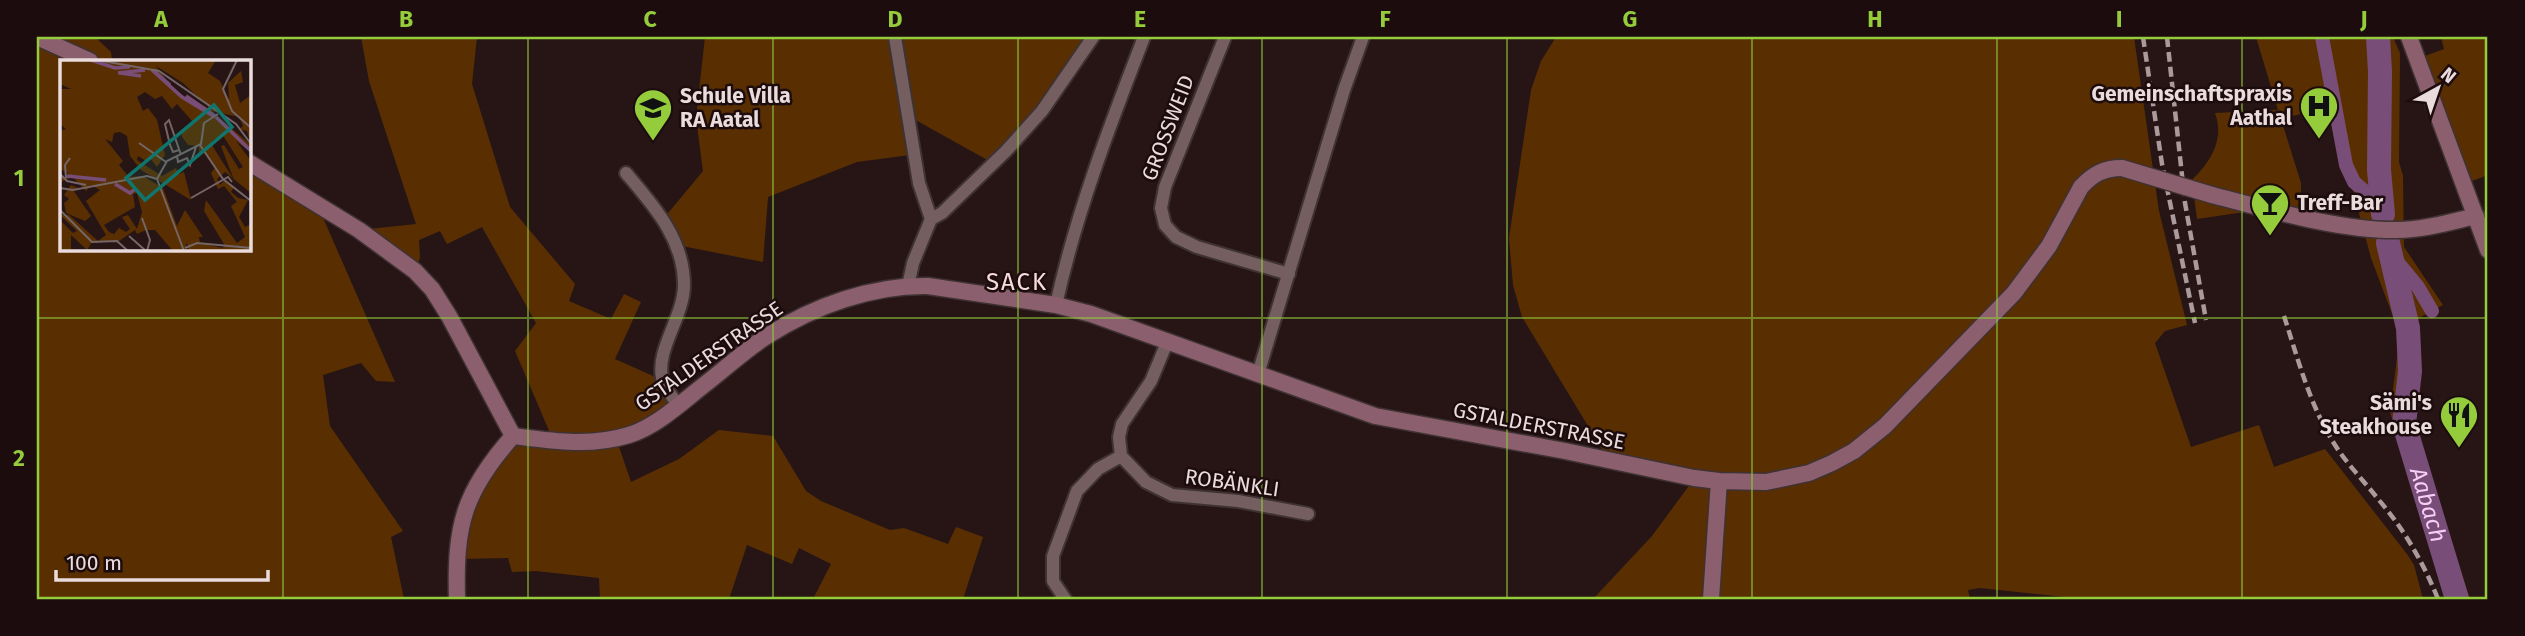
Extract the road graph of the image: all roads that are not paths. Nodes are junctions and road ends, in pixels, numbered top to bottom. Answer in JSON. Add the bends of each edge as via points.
{"nodes":[{"id":1,"x":37,"y":37,"type":"edge"},
{"id":2,"x":895,"y":37,"type":"edge"},
{"id":3,"x":1093,"y":37,"type":"edge"},
{"id":4,"x":1144,"y":37,"type":"edge"},
{"id":5,"x":1225,"y":37,"type":"edge"},
{"id":6,"x":1363,"y":37,"type":"edge"},
{"id":7,"x":2409,"y":37,"type":"edge"},
{"id":8,"x":87,"y":60,"type":"edge"},
{"id":9,"x":250,"y":163,"type":"edge"},
{"id":10,"x":626,"y":173,"type":"dead end"},
{"id":11,"x":2476,"y":216,"type":"junction"},
{"id":12,"x":931,"y":219,"type":"junction"},
{"id":13,"x":2488,"y":250,"type":"edge"},
{"id":14,"x":1289,"y":274,"type":"junction"},
{"id":15,"x":908,"y":286,"type":"junction"},
{"id":16,"x":1056,"y":305,"type":"junction"},
{"id":17,"x":1168,"y":340,"type":"junction"},
{"id":18,"x":1258,"y":374,"type":"junction"},
{"id":19,"x":678,"y":405,"type":"junction"},
{"id":20,"x":513,"y":436,"type":"junction"},
{"id":21,"x":1121,"y":456,"type":"junction"},
{"id":22,"x":1719,"y":481,"type":"junction"},
{"id":23,"x":1308,"y":514,"type":"dead end"},
{"id":24,"x":457,"y":599,"type":"edge"},
{"id":25,"x":1065,"y":599,"type":"edge"},
{"id":26,"x":1711,"y":599,"type":"edge"}],
"edges":[{"from":1,"to":8,"type":"street"},
{"from":2,"to":12,"type":"street","via":[[919,183]]},
{"from":3,"to":12,"type":"street","via":[[1042,111],[1006,151]]},
{"from":4,"to":16,"type":"street","via":[[1094,170]]},
{"from":5,"to":14,"type":"street","name":"GROSSWEID","via":[[1165,187],[1161,208],[1165,225],[1175,237],[1198,247]]},
{"from":6,"to":14,"type":"street"},
{"from":7,"to":11,"type":"street"},
{"from":9,"to":20,"type":"street","via":[[359,230],[415,271],[449,316]]},
{"from":10,"to":19,"type":"street","via":[[664,218],[677,244],[684,284],[662,362],[662,380]]},
{"from":11,"to":13,"type":"street"},
{"from":11,"to":22,"type":"street","name":"GSTALDERSTRASSE","bridge":true,"via":[[2414,229],[2384,230],[2296,215],[2122,168],[2098,172],[2081,187],[2049,246],[2014,293],[1885,426],[1854,451],[1809,473],[1766,482]]},
{"from":12,"to":15,"type":"street","via":[[912,263]]},
{"from":14,"to":18,"type":"street"},
{"from":15,"to":16,"type":"street","name":"GSTALDERSTRASSE"},
{"from":15,"to":19,"type":"street","name":"GSTALDERSTRASSE","via":[[861,294],[795,320]]},
{"from":16,"to":17,"type":"street","name":"GSTALDERSTRASSE"},
{"from":17,"to":18,"type":"street","name":"GSTALDERSTRASSE"},
{"from":17,"to":21,"type":"street","via":[[1151,381],[1122,424]]},
{"from":18,"to":22,"type":"street","name":"GSTALDERSTRASSE","via":[[1375,416]]},
{"from":19,"to":20,"type":"street","name":"GSTALDERSTRASSE","via":[[646,428],[616,438],[578,443]]},
{"from":20,"to":24,"type":"street","via":[[473,491],[462,516]]},
{"from":21,"to":23,"type":"street","name":"ROBÄNKLI","via":[[1146,482],[1172,495]]},
{"from":21,"to":25,"type":"street","via":[[1098,469],[1077,491],[1053,556],[1053,581]]},
{"from":22,"to":26,"type":"street"}]}
